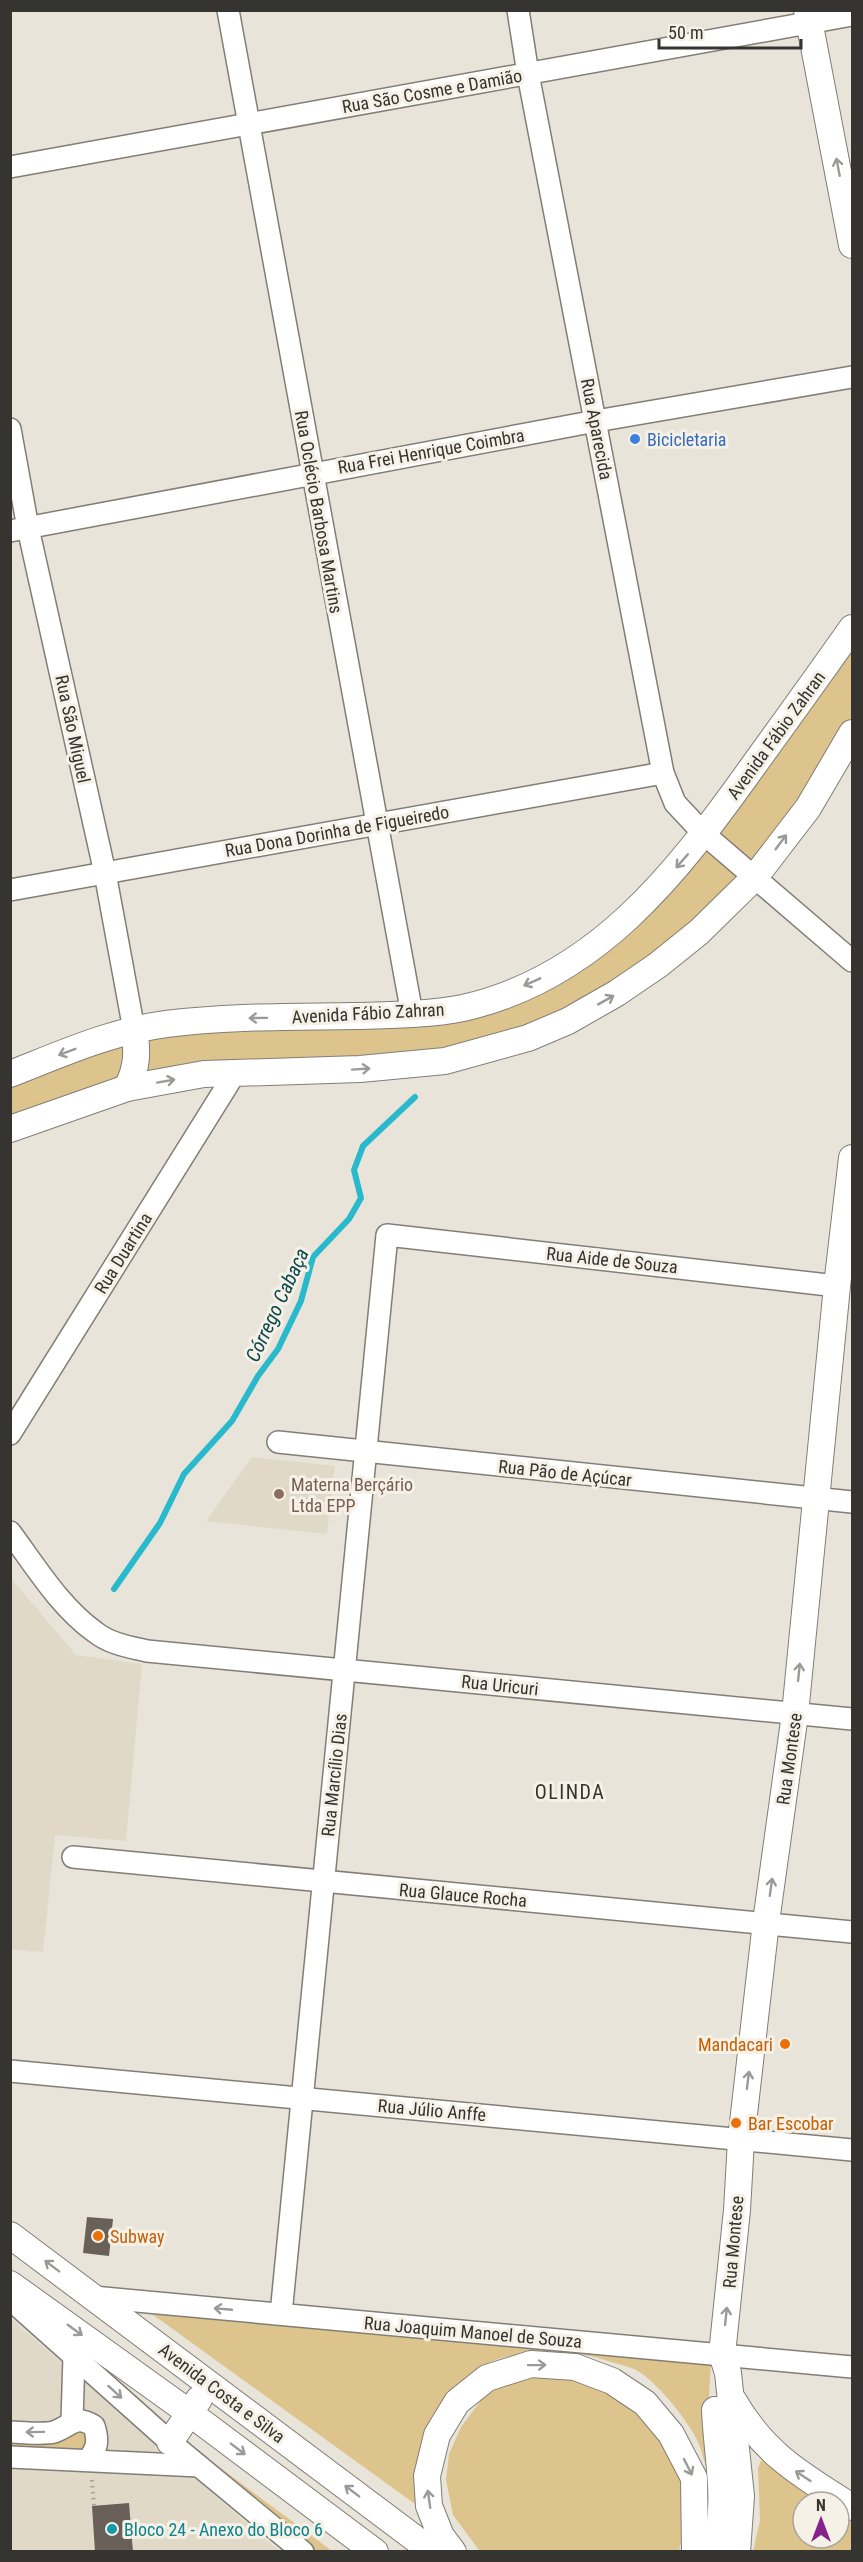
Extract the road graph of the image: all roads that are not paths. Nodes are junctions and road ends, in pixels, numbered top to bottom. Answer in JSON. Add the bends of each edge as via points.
{"nodes":[{"id":1,"x":228,"y":10,"type":"edge"},
{"id":2,"x":518,"y":10,"type":"edge"},
{"id":3,"x":852,"y":15,"type":"edge"},
{"id":4,"x":809,"y":17,"type":"edge"},
{"id":5,"x":528,"y":74,"type":"junction"},
{"id":6,"x":249,"y":124,"type":"junction"},
{"id":7,"x":10,"y":167,"type":"edge"},
{"id":8,"x":852,"y":245,"type":"edge"},
{"id":9,"x":852,"y":377,"type":"edge"},
{"id":10,"x":596,"y":421,"type":"junction"},
{"id":11,"x":10,"y":429,"type":"edge"},
{"id":12,"x":312,"y":474,"type":"junction"},
{"id":13,"x":20,"y":530,"type":"edge"},
{"id":14,"x":852,"y":628,"type":"edge"},
{"id":15,"x":852,"y":733,"type":"edge"},
{"id":16,"x":663,"y":773,"type":"junction"},
{"id":17,"x":377,"y":824,"type":"junction"},
{"id":18,"x":704,"y":834,"type":"junction"},
{"id":19,"x":105,"y":873,"type":"junction"},
{"id":20,"x":754,"y":877,"type":"junction"},
{"id":21,"x":10,"y":890,"type":"edge"},
{"id":22,"x":852,"y":961,"type":"edge"},
{"id":23,"x":412,"y":1014,"type":"junction"},
{"id":24,"x":134,"y":1030,"type":"junction"},
{"id":25,"x":235,"y":1073,"type":"junction"},
{"id":26,"x":10,"y":1074,"type":"edge"},
{"id":27,"x":127,"y":1088,"type":"junction"},
{"id":28,"x":10,"y":1129,"type":"edge"},
{"id":29,"x":852,"y":1162,"type":"edge"},
{"id":30,"x":387,"y":1235,"type":"joint"},
{"id":31,"x":837,"y":1286,"type":"junction"},
{"id":32,"x":10,"y":1434,"type":"edge"},
{"id":33,"x":278,"y":1442,"type":"dead end"},
{"id":34,"x":366,"y":1452,"type":"junction"},
{"id":35,"x":816,"y":1498,"type":"junction"},
{"id":36,"x":852,"y":1502,"type":"edge"},
{"id":37,"x":10,"y":1532,"type":"edge"},
{"id":38,"x":344,"y":1670,"type":"junction"},
{"id":39,"x":795,"y":1714,"type":"junction"},
{"id":40,"x":852,"y":1719,"type":"edge"},
{"id":41,"x":73,"y":1857,"type":"dead end"},
{"id":42,"x":324,"y":1882,"type":"junction"},
{"id":43,"x":766,"y":1922,"type":"junction"},
{"id":44,"x":852,"y":1932,"type":"edge"},
{"id":45,"x":10,"y":2071,"type":"edge"},
{"id":46,"x":303,"y":2098,"type":"junction"},
{"id":47,"x":741,"y":2140,"type":"junction"},
{"id":48,"x":852,"y":2150,"type":"edge"},
{"id":49,"x":10,"y":2235,"type":"edge"},
{"id":50,"x":10,"y":2284,"type":"edge"},
{"id":51,"x":10,"y":2296,"type":"edge"},
{"id":52,"x":93,"y":2297,"type":"junction"},
{"id":53,"x":281,"y":2314,"type":"junction"},
{"id":54,"x":722,"y":2354,"type":"junction"},
{"id":55,"x":74,"y":2356,"type":"junction"},
{"id":56,"x":852,"y":2367,"type":"edge"},
{"id":57,"x":208,"y":2383,"type":"junction"},
{"id":58,"x":730,"y":2394,"type":"junction"},
{"id":59,"x":191,"y":2414,"type":"junction"},
{"id":60,"x":72,"y":2421,"type":"junction"},
{"id":61,"x":10,"y":2432,"type":"edge"},
{"id":62,"x":170,"y":2442,"type":"junction"},
{"id":63,"x":10,"y":2457,"type":"edge"},
{"id":64,"x":148,"y":2463,"type":"junction"},
{"id":65,"x":90,"y":2465,"type":"junction"},
{"id":66,"x":199,"y":2466,"type":"junction"},
{"id":67,"x":852,"y":2507,"type":"edge"},
{"id":68,"x":303,"y":2552,"type":"edge"},
{"id":69,"x":375,"y":2552,"type":"edge"},
{"id":70,"x":432,"y":2552,"type":"edge"},
{"id":71,"x":453,"y":2552,"type":"edge"},
{"id":72,"x":695,"y":2552,"type":"edge"},
{"id":73,"x":714,"y":2552,"type":"edge"},
{"id":74,"x":737,"y":2552,"type":"edge"}],
"edges":[{"from":1,"to":6,"type":"street","name":"Rua Oclécio Barbosa Martins"},
{"from":2,"to":5,"type":"street","name":"Rua Aparecida"},
{"from":3,"to":4,"type":"street","name":"Rua São Cosme e Damião"},
{"from":4,"to":5,"type":"street","name":"Rua São Cosme e Damião"},
{"from":8,"to":4,"type":"main road","one_way":true},
{"from":5,"to":6,"type":"street","name":"Rua São Cosme e Damião"},
{"from":5,"to":10,"type":"street","name":"Rua Aparecida"},
{"from":6,"to":7,"type":"street","name":"Rua São Cosme e Damião"},
{"from":6,"to":12,"type":"street","name":"Rua Oclécio Barbosa Martins"},
{"from":9,"to":10,"type":"street","name":"Rua Frei Henrique Coimbra"},
{"from":10,"to":12,"type":"street","name":"Rua Frei Henrique Coimbra"},
{"from":10,"to":16,"type":"street","name":"Rua Aparecida"},
{"from":11,"to":13,"type":"street","name":"Rua São Miguel"},
{"from":12,"to":13,"type":"street","name":"Rua Frei Henrique Coimbra"},
{"from":12,"to":17,"type":"street","name":"Rua Oclécio Barbosa Martins"},
{"from":13,"to":19,"type":"street","name":"Rua São Miguel"},
{"from":14,"to":18,"type":"main road","name":"Avenida Fábio Zahran"},
{"from":20,"to":15,"type":"main road","one_way":true,"via":[[808,808]]},
{"from":16,"to":17,"type":"street","name":"Rua Dona Dorinha de Figueiredo"},
{"from":16,"to":18,"type":"street","name":"Rua Aparecida","via":[[675,802]]},
{"from":17,"to":19,"type":"street","name":"Rua Dona Dorinha de Figueiredo"},
{"from":17,"to":23,"type":"street","name":"Rua Oclécio Barbosa Martins"},
{"from":18,"to":20,"type":"street","name":"Rua Aparecida"},
{"from":18,"to":23,"type":"main road","name":"Avenida Fábio Zahran","one_way":true,"via":[[622,925],[565,967],[497,998],[461,1008]]},
{"from":19,"to":21,"type":"street","name":"Rua Dona Dorinha de Figueiredo"},
{"from":19,"to":24,"type":"street","name":"Rua São Miguel"},
{"from":20,"to":22,"type":"street","name":"Rua Aparecida"},
{"from":25,"to":20,"type":"main road","one_way":true,"via":[[360,1070],[445,1060],[528,1038],[608,999],[658,965],[699,932]]},
{"from":23,"to":24,"type":"main road","name":"Avenida Fábio Zahran","one_way":true,"via":[[242,1019]]},
{"from":24,"to":26,"type":"main road","name":"Avenida Fábio Zahran","one_way":true},
{"from":24,"to":27,"type":"main road","via":[[138,1059]]},
{"from":27,"to":25,"type":"main road","one_way":true,"via":[[204,1074]]},
{"from":25,"to":32,"type":"street","name":"Rua Duartina"},
{"from":27,"to":28,"type":"main road"},
{"from":29,"to":31,"type":"main road","name":"Rua Montese"},
{"from":30,"to":31,"type":"street","name":"Rua Aide de Souza"},
{"from":30,"to":34,"type":"street","name":"Rua Marcílio Dias"},
{"from":31,"to":35,"type":"main road","name":"Rua Montese"},
{"from":33,"to":34,"type":"street","name":"Rua Pão de Açúcar"},
{"from":34,"to":35,"type":"street","name":"Rua Pão de Açúcar"},
{"from":34,"to":38,"type":"street","name":"Rua Marcílio Dias"},
{"from":35,"to":36,"type":"street","name":"Rua Pão de Açúcar"},
{"from":39,"to":35,"type":"main road","name":"Rua Montese","one_way":true},
{"from":37,"to":38,"type":"street","name":"Rua Uricuri","via":[[58,1597],[95,1633],[120,1645]]},
{"from":38,"to":39,"type":"street","name":"Rua Uricuri"},
{"from":38,"to":42,"type":"street","name":"Rua Marcílio Dias"},
{"from":39,"to":40,"type":"street","name":"Rua Uricuri"},
{"from":43,"to":39,"type":"main road","name":"Rua Montese","one_way":true},
{"from":41,"to":42,"type":"street","name":"Rua Glauce Rocha"},
{"from":42,"to":43,"type":"street","name":"Rua Glauce Rocha"},
{"from":42,"to":46,"type":"street","name":"Rua Marcílio Dias"},
{"from":43,"to":44,"type":"street","name":"Rua Glauce Rocha"},
{"from":47,"to":43,"type":"main road","name":"Rua Montese","one_way":true},
{"from":45,"to":46,"type":"street","name":"Rua Júlio Anffe"},
{"from":46,"to":47,"type":"street","name":"Rua Júlio Anffe"},
{"from":46,"to":53,"type":"street","name":"Rua Marcílio Dias"},
{"from":47,"to":48,"type":"street","name":"Rua Júlio Anffe"},
{"from":54,"to":47,"type":"main road","name":"Rua Montese","one_way":true},
{"from":52,"to":49,"type":"main road","name":"Avenida Costa e Silva","one_way":true},
{"from":50,"to":59,"type":"main road","name":"Avenida Costa e Silva","one_way":true},
{"from":51,"to":55,"type":"street"},
{"from":53,"to":52,"type":"street","name":"Rua Joaquim Manoel de Souza","one_way":true},
{"from":52,"to":57,"type":"main road","name":"Avenida Costa e Silva"},
{"from":53,"to":54,"type":"street","name":"Rua Joaquim Manoel de Souza"},
{"from":54,"to":56,"type":"street","name":"Rua Joaquim Manoel de Souza"},
{"from":54,"to":58,"type":"main road","name":"Rua Montese"},
{"from":54,"to":73,"type":"main road","name":"Rua Montese","via":[[713,2375],[722,2492],[721,2528]]},
{"from":55,"to":60,"type":"street"},
{"from":55,"to":62,"type":"street","one_way":true},
{"from":57,"to":59,"type":"main road"},
{"from":70,"to":57,"type":"main road","name":"Avenida Costa e Silva","one_way":true},
{"from":67,"to":58,"type":"main road","one_way":true,"via":[[767,2448]]},
{"from":58,"to":74,"type":"main road","name":"Rua Montese","via":[[741,2496]]},
{"from":59,"to":62,"type":"main road"},
{"from":59,"to":69,"type":"main road","name":"Avenida Costa e Silva","one_way":true},
{"from":60,"to":61,"type":"street","one_way":true,"via":[[55,2432]]},
{"from":60,"to":65,"type":"street","via":[[86,2421],[94,2426],[98,2438]]},
{"from":62,"to":64,"type":"street"},
{"from":62,"to":66,"type":"street"},
{"from":63,"to":65,"type":"street"},
{"from":64,"to":65,"type":"street"},
{"from":64,"to":66,"type":"street"},
{"from":66,"to":68,"type":"street"},
{"from":71,"to":72,"type":"main road","one_way":true,"via":[[441,2536],[429,2506],[427,2476],[437,2435],[457,2402],[487,2378],[531,2364],[575,2367],[612,2381],[645,2403],[672,2434],[694,2478]]}]}
